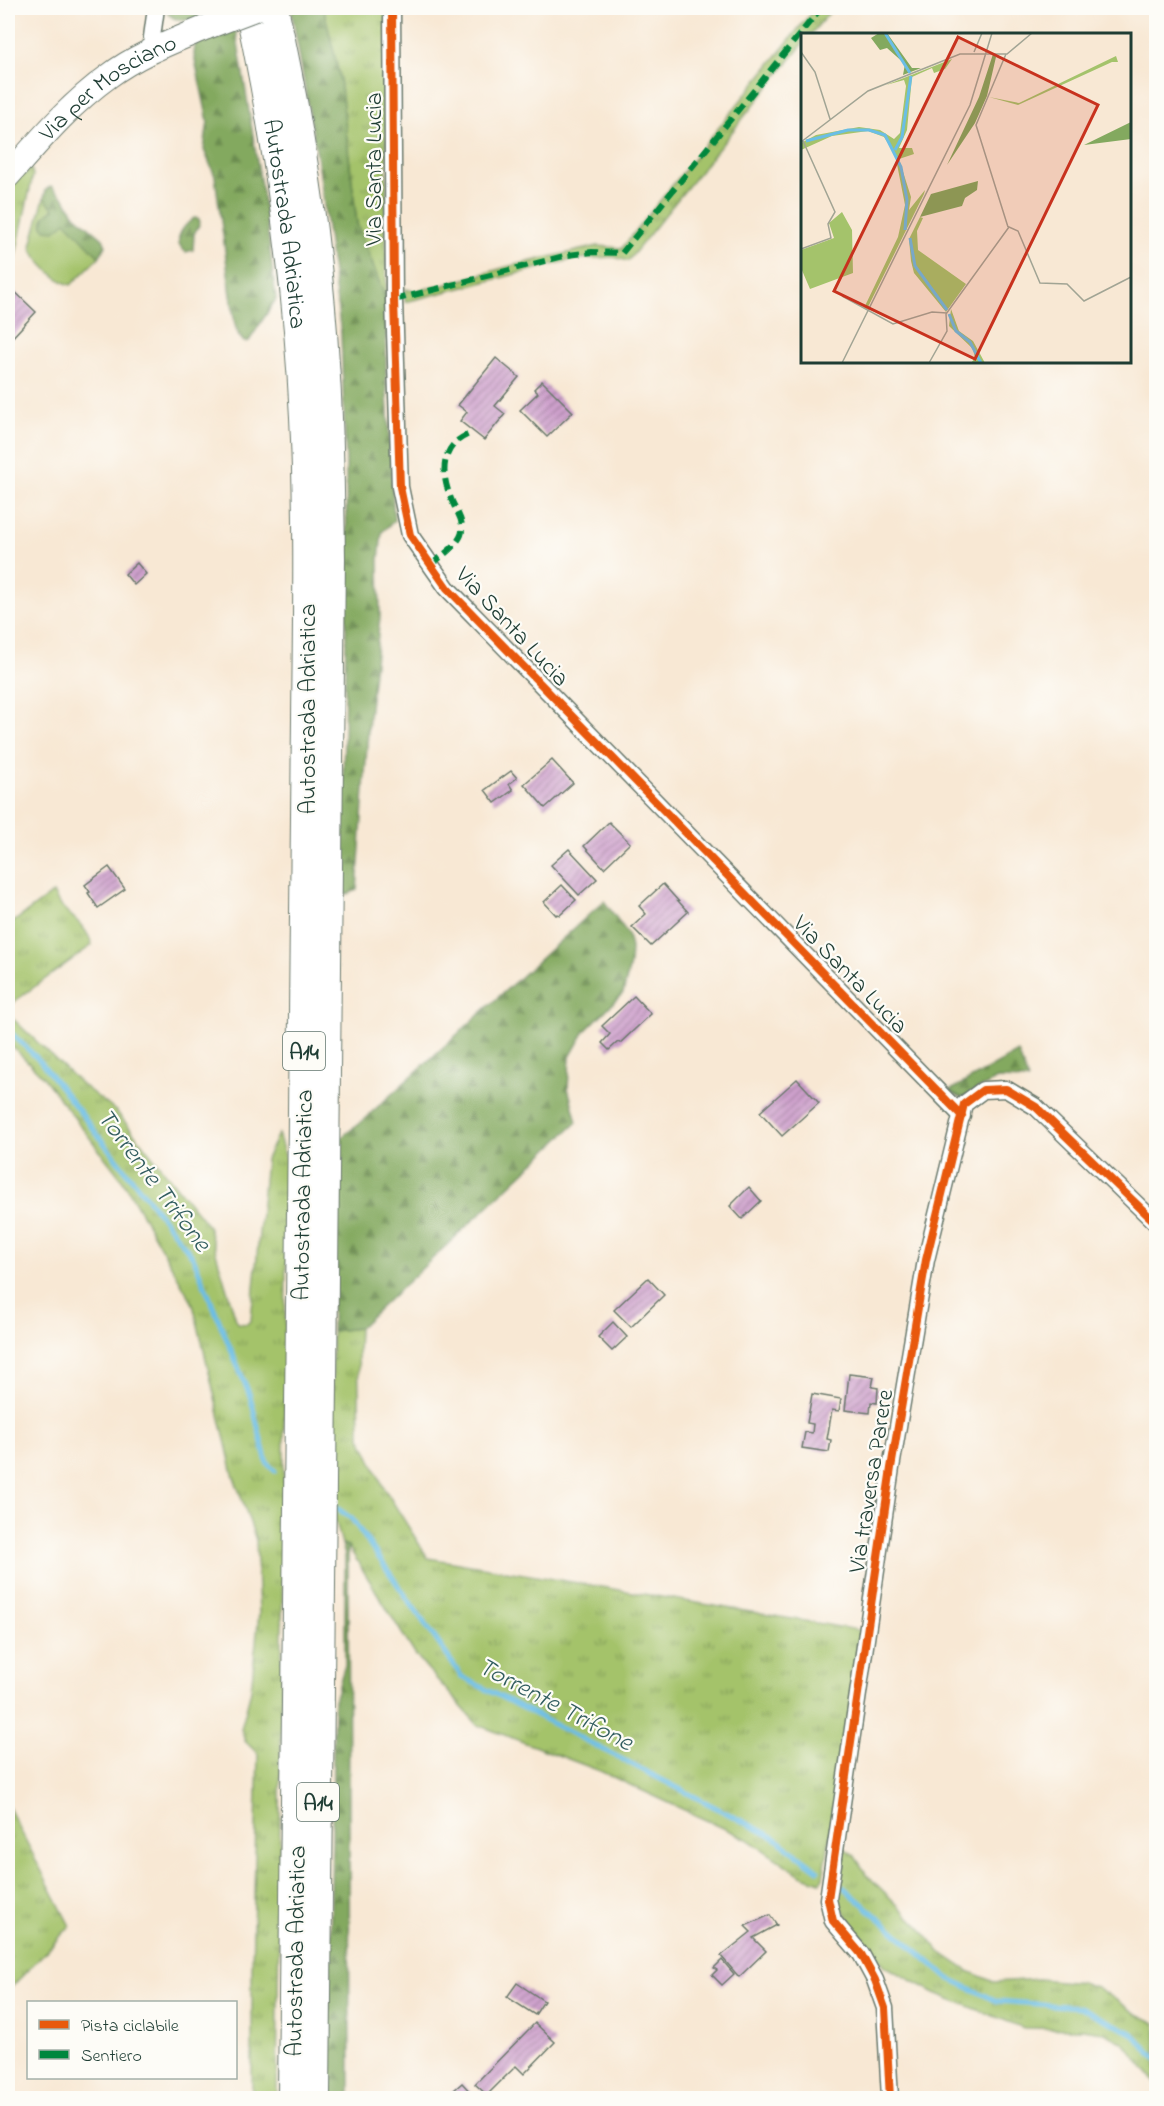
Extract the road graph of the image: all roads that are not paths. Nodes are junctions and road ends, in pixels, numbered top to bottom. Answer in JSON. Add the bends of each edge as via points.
{"nodes":[{"id":1,"x":156,"y":8,"type":"edge"},
{"id":2,"x":250,"y":8,"type":"edge"},
{"id":3,"x":257,"y":8,"type":"edge"},
{"id":4,"x":273,"y":8,"type":"edge"},
{"id":5,"x":392,"y":8,"type":"edge"},
{"id":6,"x":155,"y":49,"type":"junction"},
{"id":7,"x":8,"y":176,"type":"edge"},
{"id":8,"x":962,"y":1116,"type":"junction"},
{"id":9,"x":1156,"y":1223,"type":"edge"},
{"id":10,"x":293,"y":2098,"type":"edge"},
{"id":11,"x":315,"y":2098,"type":"edge"},
{"id":12,"x":890,"y":2098,"type":"edge"}],
"edges":[{"from":1,"to":6,"type":"street","via":[[152,37]]},
{"from":2,"to":10,"type":"highway","name":"Autostrada Adriatica","number":"A14","via":[[290,242],[306,431],[308,649]]},
{"from":3,"to":6,"type":"main road","name":"Via per Mosciano","bridge":true},
{"from":4,"to":11,"type":"highway","name":"Autostrada Adriatica","number":"A14","via":[[316,266],[327,410],[330,535]]},
{"from":5,"to":8,"type":"street","name":"Via Santa Lucia","via":[[396,394],[400,487],[410,535],[447,588]]},
{"from":6,"to":7,"type":"main road","name":"Via per Mosciano","via":[[110,75],[67,110]]},
{"from":8,"to":9,"type":"street","name":"Via traversa Parere","via":[[964,1104],[983,1090],[1006,1089],[1036,1107]]},
{"from":8,"to":12,"type":"street","name":"Via traversa Parere","via":[[926,1260],[891,1468],[828,1899],[833,1922],[861,1954],[885,2008]]}]}
